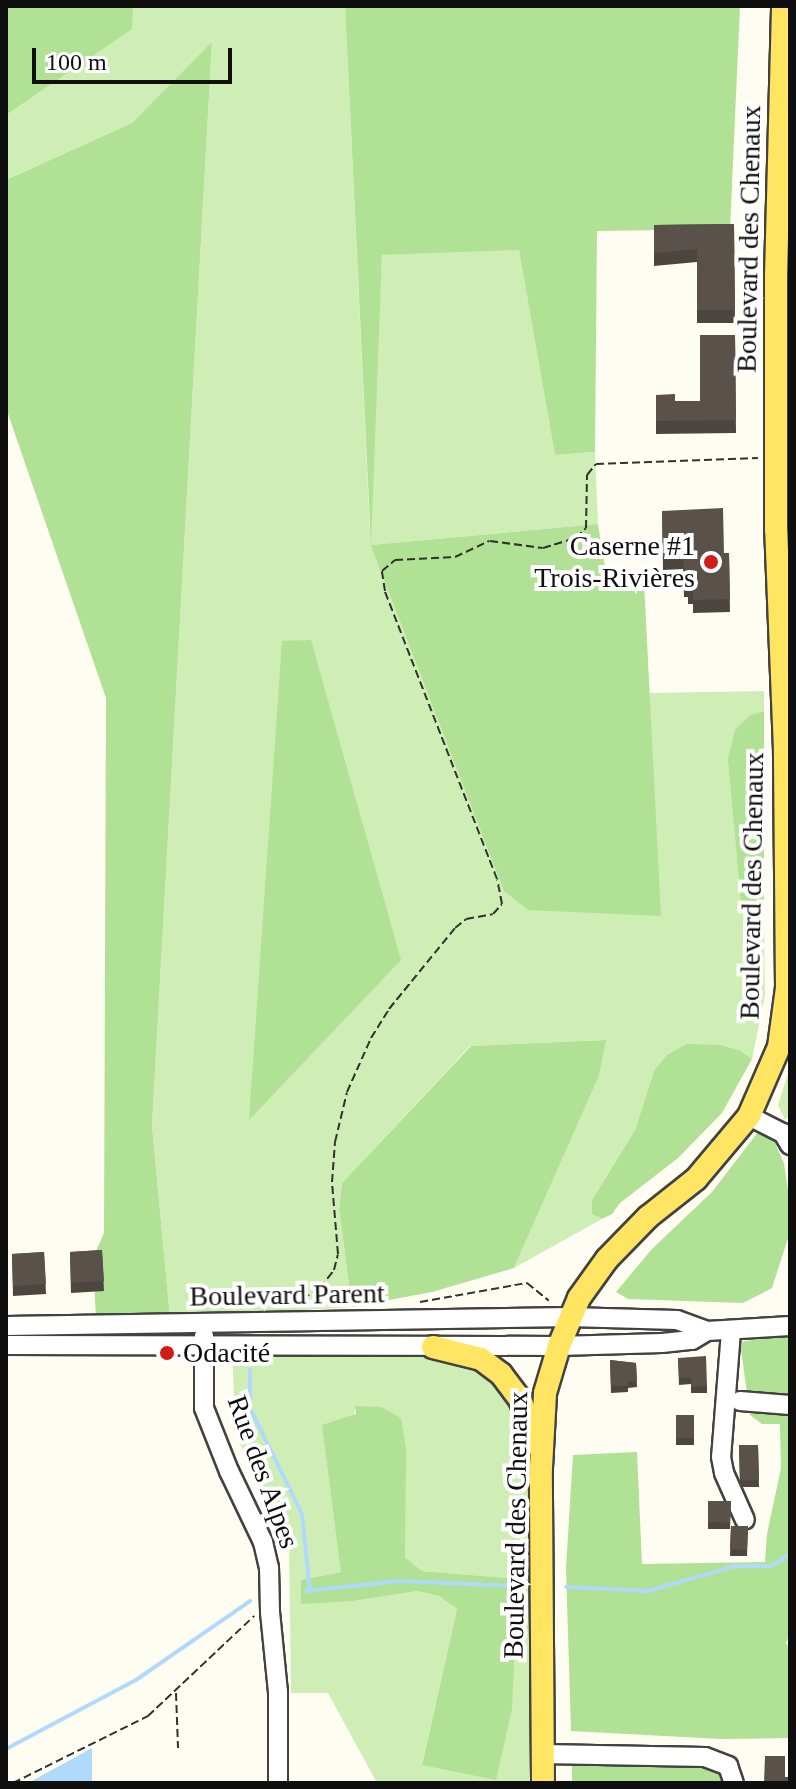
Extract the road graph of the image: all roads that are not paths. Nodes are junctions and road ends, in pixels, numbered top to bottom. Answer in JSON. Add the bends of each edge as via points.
{"nodes":[{"id":1,"x":783,"y":6,"type":"edge"},
{"id":2,"x":783,"y":276,"type":"edge"},
{"id":3,"x":783,"y":464,"type":"edge"},
{"id":4,"x":749,"y":1116,"type":"junction"},
{"id":5,"x":790,"y":1145,"type":"edge"},
{"id":6,"x":569,"y":1317,"type":"junction"},
{"id":7,"x":204,"y":1324,"type":"junction"},
{"id":8,"x":6,"y":1326,"type":"edge"},
{"id":9,"x":790,"y":1326,"type":"edge"},
{"id":10,"x":707,"y":1331,"type":"junction"},
{"id":11,"x":731,"y":1331,"type":"junction"},
{"id":12,"x":6,"y":1345,"type":"edge"},
{"id":13,"x":204,"y":1346,"type":"junction"},
{"id":14,"x":559,"y":1346,"type":"junction"},
{"id":15,"x":433,"y":1347,"type":"junction"},
{"id":16,"x":740,"y":1401,"type":"dead end"},
{"id":17,"x":790,"y":1405,"type":"edge"},
{"id":18,"x":541,"y":1468,"type":"junction"},
{"id":19,"x":745,"y":1520,"type":"dead end"},
{"id":20,"x":543,"y":1754,"type":"junction"},
{"id":21,"x":278,"y":1783,"type":"edge"},
{"id":22,"x":543,"y":1783,"type":"edge"},
{"id":23,"x":734,"y":1783,"type":"edge"}],
"edges":[{"from":1,"to":2,"type":"main road","name":"Boulevard des Chenaux"},
{"from":2,"to":3,"type":"main road","name":"Boulevard des Chenaux"},
{"from":3,"to":4,"type":"main road","name":"Boulevard des Chenaux","via":[[787,988],[779,1047]]},
{"from":4,"to":5,"type":"street","via":[[783,1133]]},
{"from":4,"to":6,"type":"main road","name":"Boulevard des Chenaux","via":[[696,1179],[607,1259]]},
{"from":6,"to":7,"type":"street","name":"Boulevard Parent"},
{"from":6,"to":10,"type":"street","name":"Boulevard Parent","via":[[677,1320]]},
{"from":6,"to":14,"type":"main road","name":"Boulevard des Chenaux"},
{"from":7,"to":8,"type":"street","name":"Boulevard Parent"},
{"from":7,"to":13,"type":"street","name":"Rue des Alpes"},
{"from":9,"to":11,"type":"street"},
{"from":10,"to":11,"type":"street"},
{"from":10,"to":14,"type":"street","name":"Boulevard Parent","via":[[692,1340]]},
{"from":11,"to":19,"type":"street","via":[[721,1457]]},
{"from":12,"to":13,"type":"street","name":"Boulevard Parent"},
{"from":13,"to":15,"type":"street","name":"Boulevard Parent"},
{"from":13,"to":21,"type":"street","name":"Rue des Alpes","via":[[204,1408],[269,1567]]},
{"from":14,"to":15,"type":"street","name":"Boulevard Parent"},
{"from":14,"to":18,"type":"main road","name":"Boulevard des Chenaux","via":[[545,1393]]},
{"from":15,"to":18,"type":"main road","via":[[481,1359],[501,1374],[520,1399]]},
{"from":16,"to":17,"type":"street"},
{"from":18,"to":20,"type":"main road","name":"Boulevard des Chenaux"},
{"from":20,"to":22,"type":"main road","name":"Boulevard des Chenaux"},
{"from":20,"to":23,"type":"street","via":[[705,1757],[728,1766]]}]}
